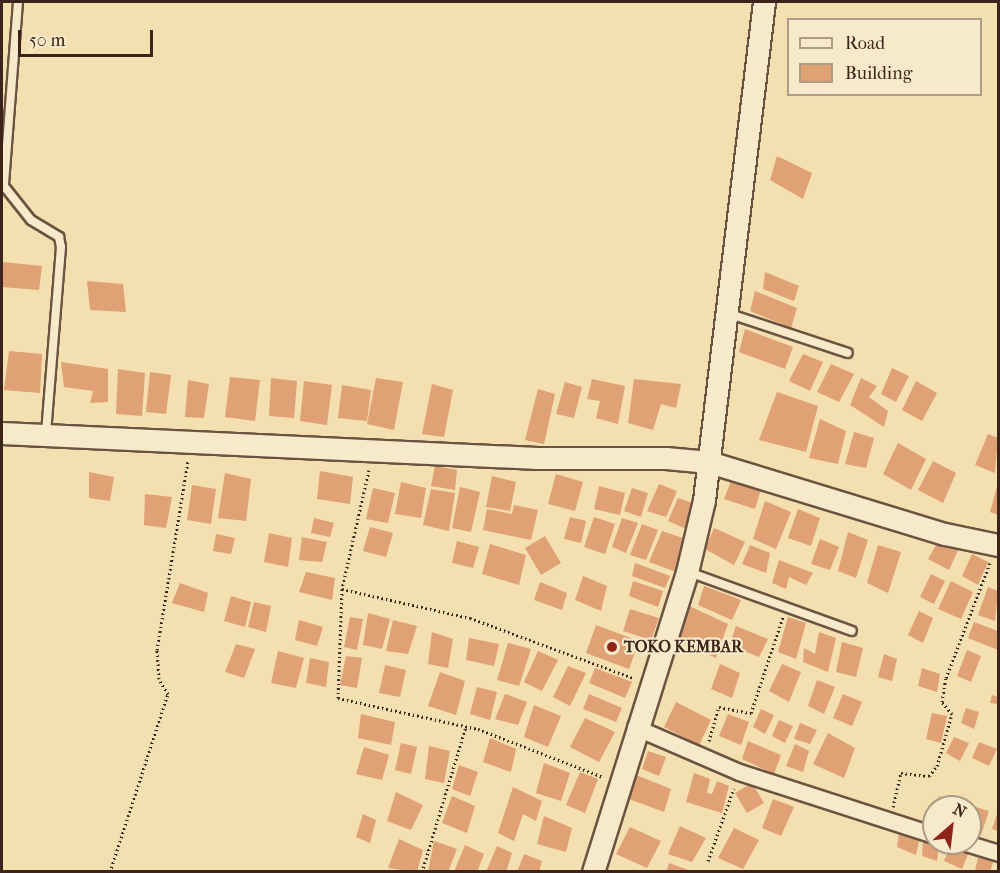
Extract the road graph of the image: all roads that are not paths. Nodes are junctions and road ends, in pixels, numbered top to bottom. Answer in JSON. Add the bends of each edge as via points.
{"nodes":[{"id":1,"x":18,"y":2,"type":"edge"},
{"id":2,"x":764,"y":2,"type":"edge"},
{"id":3,"x":726,"y":313,"type":"junction"},
{"id":4,"x":848,"y":354,"type":"dead end"},
{"id":5,"x":2,"y":433,"type":"edge"},
{"id":6,"x":46,"y":434,"type":"junction"},
{"id":7,"x":709,"y":462,"type":"junction"},
{"id":8,"x":998,"y":545,"type":"edge"},
{"id":9,"x":687,"y":572,"type":"junction"},
{"id":10,"x":852,"y":631,"type":"dead end"},
{"id":11,"x":635,"y":727,"type":"junction"},
{"id":12,"x":922,"y":831,"type":"edge"},
{"id":13,"x":982,"y":848,"type":"edge"},
{"id":14,"x":999,"y":853,"type":"edge"},
{"id":15,"x":593,"y":872,"type":"edge"}],
"edges":[{"from":1,"to":6,"type":"lane","via":[[4,186],[30,220],[59,237],[62,247]]},
{"from":2,"to":3,"type":"street"},
{"from":3,"to":4,"type":"lane"},
{"from":3,"to":7,"type":"street"},
{"from":5,"to":6,"type":"street"},
{"from":6,"to":7,"type":"street"},
{"from":7,"to":8,"type":"street","via":[[945,534]]},
{"from":7,"to":9,"type":"street"},
{"from":9,"to":10,"type":"lane"},
{"from":9,"to":11,"type":"street"},
{"from":11,"to":12,"type":"street","via":[[739,772]]},
{"from":11,"to":15,"type":"street"},
{"from":13,"to":14,"type":"street"}]}
